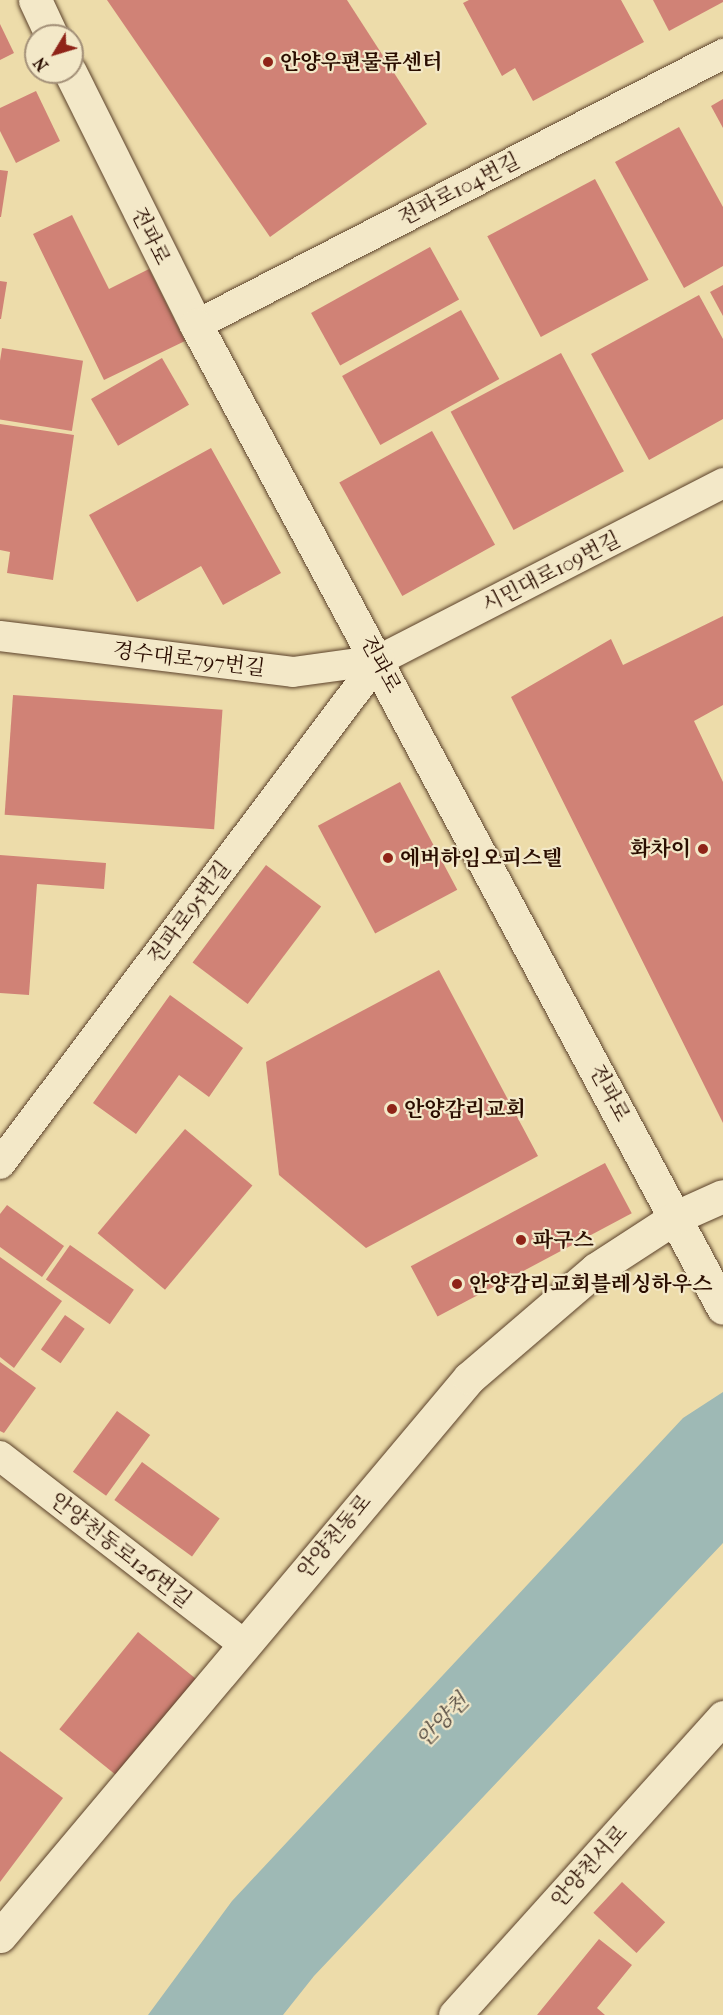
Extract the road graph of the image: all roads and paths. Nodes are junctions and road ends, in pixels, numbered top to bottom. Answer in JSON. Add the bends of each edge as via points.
{"nodes":[{"id":1,"x":34,"y":0,"type":"edge"},
{"id":2,"x":46,"y":24,"type":"edge"},
{"id":3,"x":723,"y":54,"type":"edge"},
{"id":4,"x":76,"y":84,"type":"edge"},
{"id":5,"x":196,"y":325,"type":"junction"},
{"id":6,"x":723,"y":483,"type":"edge"},
{"id":7,"x":0,"y":636,"type":"edge"},
{"id":8,"x":379,"y":660,"type":"junction"},
{"id":9,"x":0,"y":1164,"type":"edge"},
{"id":10,"x":723,"y":1196,"type":"edge"},
{"id":11,"x":676,"y":1217,"type":"junction"},
{"id":12,"x":723,"y":1308,"type":"edge"},
{"id":13,"x":0,"y":1456,"type":"edge"},
{"id":14,"x":243,"y":1644,"type":"junction"},
{"id":15,"x":723,"y":1717,"type":"edge"},
{"id":16,"x":0,"y":1936,"type":"edge"},
{"id":17,"x":455,"y":2015,"type":"edge"}],
"edges":[{"from":1,"to":2,"type":"street"},
{"from":3,"to":5,"type":"street","name":"전파로104번길"},
{"from":4,"to":5,"type":"street","name":"전파로"},
{"from":5,"to":8,"type":"street","name":"전파로"},
{"from":6,"to":8,"type":"street","name":"시민대로109번길"},
{"from":7,"to":8,"type":"street","name":"경수대로797번길","via":[[293,672]]},
{"from":8,"to":9,"type":"street","name":"전파로95번길"},
{"from":8,"to":11,"type":"street","name":"전파로"},
{"from":10,"to":11,"type":"street","name":"안양천동로"},
{"from":11,"to":12,"type":"street","name":"전파로"},
{"from":11,"to":14,"type":"street","name":"안양천동로","via":[[596,1269],[469,1378]]},
{"from":13,"to":14,"type":"street","name":"안양천동로126번길"},
{"from":14,"to":16,"type":"street","name":"안양천동로"},
{"from":15,"to":17,"type":"street","name":"안양천서로"}]}
